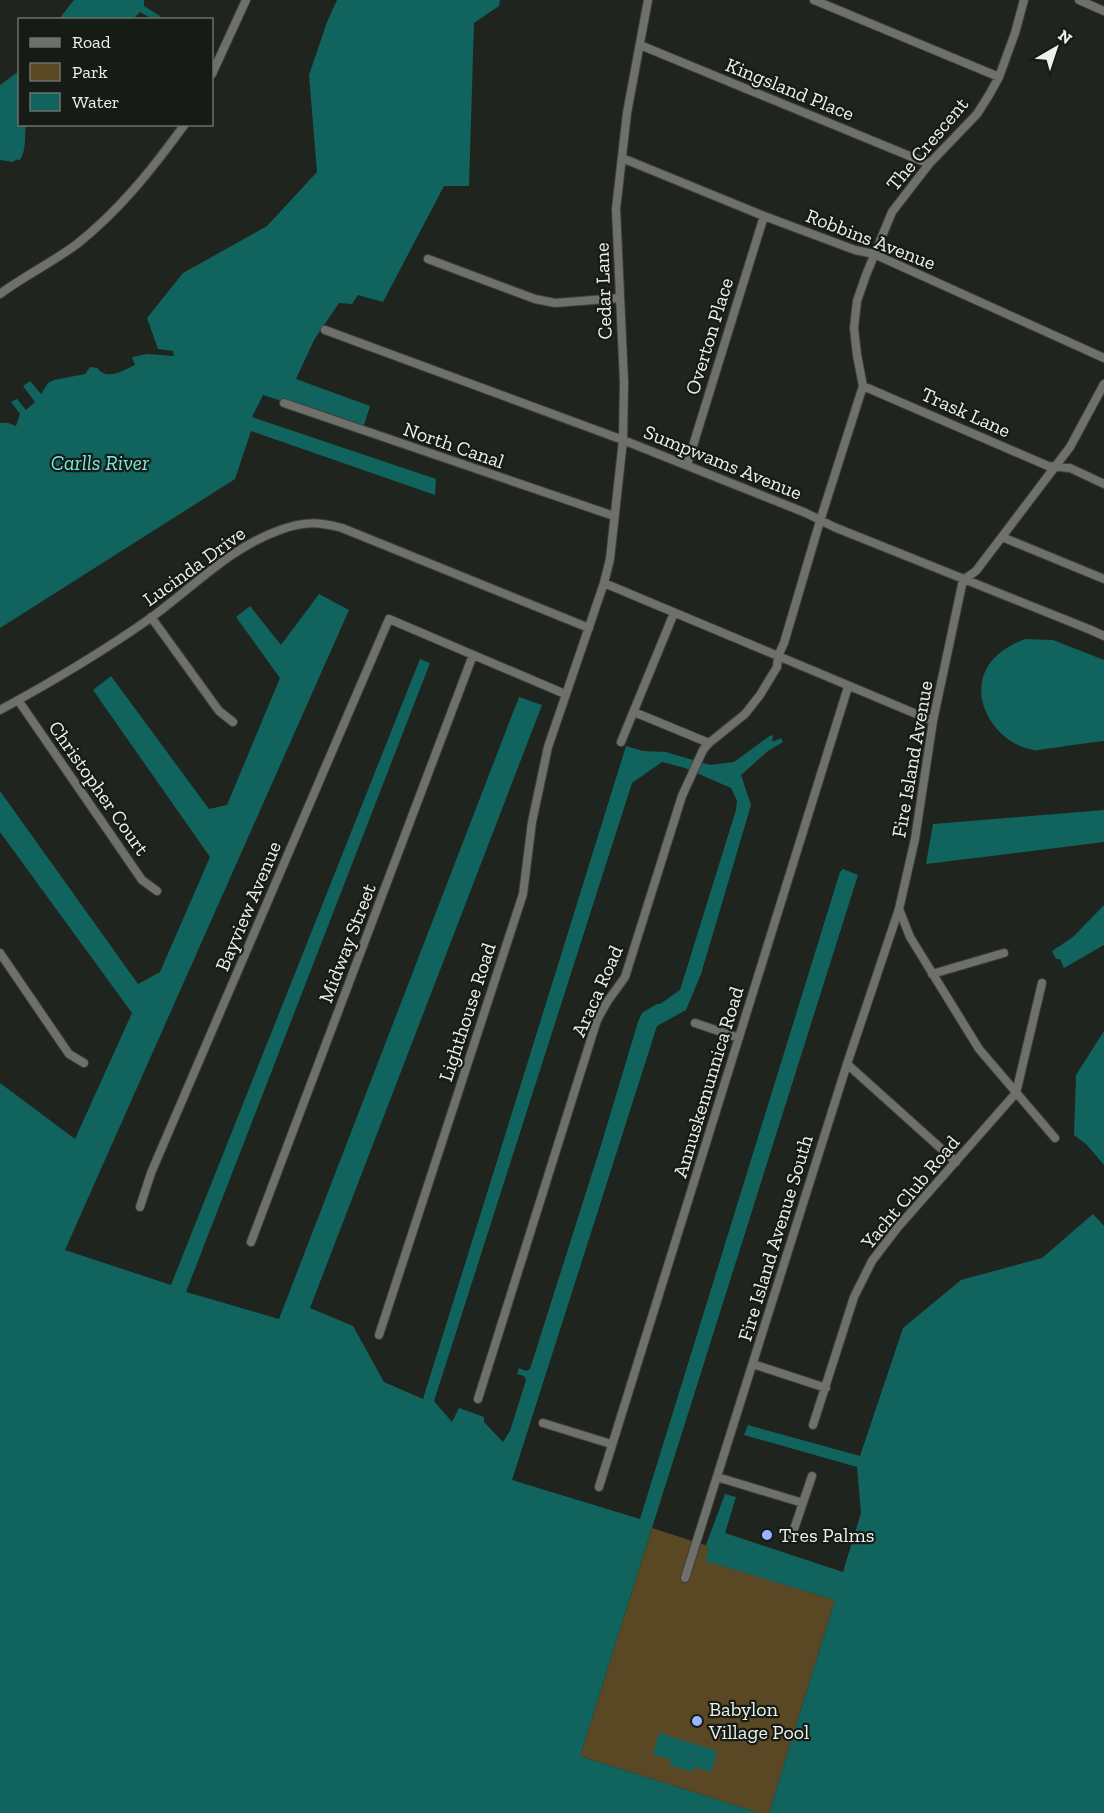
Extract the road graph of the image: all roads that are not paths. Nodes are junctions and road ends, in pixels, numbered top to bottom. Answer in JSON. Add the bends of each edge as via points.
{"nodes":[{"id":1,"x":246,"y":0,"type":"edge"},
{"id":2,"x":648,"y":0,"type":"edge"},
{"id":3,"x":814,"y":0,"type":"edge"},
{"id":4,"x":1024,"y":0,"type":"edge"},
{"id":5,"x":1079,"y":0,"type":"edge"},
{"id":6,"x":1104,"y":11,"type":"edge"},
{"id":7,"x":640,"y":45,"type":"junction"},
{"id":8,"x":213,"y":72,"type":"edge"},
{"id":9,"x":999,"y":77,"type":"junction"},
{"id":10,"x":184,"y":126,"type":"edge"},
{"id":11,"x":622,"y":158,"type":"junction"},
{"id":12,"x":929,"y":164,"type":"junction"},
{"id":13,"x":764,"y":216,"type":"junction"},
{"id":14,"x":874,"y":254,"type":"junction"},
{"id":15,"x":428,"y":259,"type":"dead end"},
{"id":16,"x":0,"y":294,"type":"edge"},
{"id":17,"x":619,"y":298,"type":"junction"},
{"id":18,"x":325,"y":330,"type":"dead end"},
{"id":19,"x":1104,"y":358,"type":"edge"},
{"id":20,"x":1104,"y":384,"type":"edge"},
{"id":21,"x":863,"y":386,"type":"junction"},
{"id":22,"x":284,"y":403,"type":"dead end"},
{"id":23,"x":623,"y":440,"type":"junction"},
{"id":24,"x":687,"y":465,"type":"junction"},
{"id":25,"x":1057,"y":466,"type":"junction"},
{"id":26,"x":1104,"y":484,"type":"edge"},
{"id":27,"x":614,"y":516,"type":"junction"},
{"id":28,"x":820,"y":520,"type":"junction"},
{"id":29,"x":1002,"y":537,"type":"junction"},
{"id":30,"x":1104,"y":579,"type":"edge"},
{"id":31,"x":963,"y":580,"type":"junction"},
{"id":32,"x":604,"y":583,"type":"junction"},
{"id":33,"x":674,"y":613,"type":"junction"},
{"id":34,"x":152,"y":617,"type":"junction"},
{"id":35,"x":589,"y":628,"type":"junction"},
{"id":36,"x":1104,"y":636,"type":"edge"},
{"id":37,"x":473,"y":655,"type":"junction"},
{"id":38,"x":778,"y":656,"type":"junction"},
{"id":39,"x":848,"y":687,"type":"junction"},
{"id":40,"x":565,"y":694,"type":"junction"},
{"id":41,"x":18,"y":700,"type":"junction"},
{"id":42,"x":0,"y":710,"type":"edge"},
{"id":43,"x":634,"y":712,"type":"junction"},
{"id":44,"x":933,"y":721,"type":"junction"},
{"id":45,"x":233,"y":722,"type":"dead end"},
{"id":46,"x":621,"y":742,"type":"dead end"},
{"id":47,"x":709,"y":743,"type":"junction"},
{"id":48,"x":157,"y":891,"type":"dead end"},
{"id":49,"x":899,"y":909,"type":"junction"},
{"id":50,"x":0,"y":953,"type":"edge"},
{"id":51,"x":1004,"y":953,"type":"dead end"},
{"id":52,"x":932,"y":974,"type":"junction"},
{"id":53,"x":1042,"y":983,"type":"dead end"},
{"id":54,"x":695,"y":1023,"type":"dead end"},
{"id":55,"x":739,"y":1038,"type":"junction"},
{"id":56,"x":84,"y":1063,"type":"dead end"},
{"id":57,"x":847,"y":1064,"type":"junction"},
{"id":58,"x":1016,"y":1093,"type":"junction"},
{"id":59,"x":1055,"y":1138,"type":"dead end"},
{"id":60,"x":956,"y":1162,"type":"junction"},
{"id":61,"x":140,"y":1207,"type":"dead end"},
{"id":62,"x":251,"y":1242,"type":"dead end"},
{"id":63,"x":379,"y":1335,"type":"dead end"},
{"id":64,"x":753,"y":1364,"type":"junction"},
{"id":65,"x":826,"y":1388,"type":"junction"},
{"id":66,"x":478,"y":1399,"type":"dead end"},
{"id":67,"x":543,"y":1424,"type":"dead end"},
{"id":68,"x":813,"y":1425,"type":"dead end"},
{"id":69,"x":611,"y":1444,"type":"junction"},
{"id":70,"x":813,"y":1476,"type":"dead end"},
{"id":71,"x":717,"y":1477,"type":"junction"},
{"id":72,"x":599,"y":1487,"type":"dead end"},
{"id":73,"x":803,"y":1503,"type":"junction"},
{"id":74,"x":791,"y":1539,"type":"dead end"},
{"id":75,"x":685,"y":1578,"type":"dead end"}],
"edges":[{"from":1,"to":8,"type":"street"},
{"from":2,"to":7,"type":"street","name":"Cedar Lane"},
{"from":3,"to":9,"type":"street"},
{"from":4,"to":9,"type":"street","name":"The Crescent"},
{"from":5,"to":6,"type":"street"},
{"from":7,"to":11,"type":"street","name":"Cedar Lane"},
{"from":7,"to":12,"type":"street","name":"Kingsland Place"},
{"from":9,"to":12,"type":"street","name":"The Crescent","via":[[977,114]]},
{"from":10,"to":16,"type":"street","via":[[114,211],[76,244]]},
{"from":11,"to":13,"type":"street","name":"Robbins Avenue"},
{"from":11,"to":17,"type":"street","name":"Cedar Lane","via":[[616,209]]},
{"from":12,"to":14,"type":"street","name":"The Crescent","via":[[892,212]]},
{"from":13,"to":14,"type":"street","name":"Robbins Avenue"},
{"from":13,"to":24,"type":"street","name":"Overton Place"},
{"from":14,"to":19,"type":"street","name":"Robbins Avenue"},
{"from":14,"to":21,"type":"street","name":"The Crescent","via":[[857,301],[854,328]]},
{"from":15,"to":17,"type":"street","via":[[535,299],[555,303]]},
{"from":17,"to":23,"type":"street","name":"Cedar Lane"},
{"from":18,"to":23,"type":"street","name":"Sumpwams Avenue"},
{"from":20,"to":25,"type":"street"},
{"from":21,"to":25,"type":"street","name":"Trask Lane","via":[[1048,466]]},
{"from":21,"to":28,"type":"street"},
{"from":22,"to":27,"type":"street","name":"North Canal"},
{"from":23,"to":24,"type":"street","name":"Sumpwams Avenue"},
{"from":23,"to":27,"type":"street","name":"Cedar Lane"},
{"from":24,"to":28,"type":"street","name":"Sumpwams Avenue"},
{"from":25,"to":26,"type":"street","name":"Trask Lane"},
{"from":25,"to":29,"type":"street"},
{"from":27,"to":32,"type":"street","name":"Cedar Lane"},
{"from":28,"to":31,"type":"street","name":"Sumpwams Avenue"},
{"from":28,"to":38,"type":"street"},
{"from":29,"to":30,"type":"street"},
{"from":29,"to":31,"type":"street","via":[[976,571]]},
{"from":31,"to":36,"type":"street","name":"Sumpwams Avenue"},
{"from":31,"to":44,"type":"street","name":"Fire Island Avenue"},
{"from":32,"to":33,"type":"street"},
{"from":32,"to":35,"type":"street","name":"Cedar Lane"},
{"from":33,"to":38,"type":"street"},
{"from":33,"to":43,"type":"street"},
{"from":34,"to":35,"type":"street","name":"Lucinda Drive","via":[[255,541],[290,527],[319,522]]},
{"from":34,"to":41,"type":"street","name":"Lucinda Drive"},
{"from":34,"to":45,"type":"street","via":[[219,711]]},
{"from":35,"to":40,"type":"street","name":"Cedar Lane"},
{"from":37,"to":40,"type":"street"},
{"from":37,"to":61,"type":"street","name":"Bayview Avenue","via":[[389,619],[151,1173]]},
{"from":37,"to":62,"type":"street","name":"Midway Street"},
{"from":38,"to":39,"type":"street"},
{"from":38,"to":47,"type":"street","name":"Araca Road","via":[[777,667],[745,714]]},
{"from":39,"to":44,"type":"street"},
{"from":39,"to":55,"type":"street","name":"Annuskemunnica Road"},
{"from":40,"to":63,"type":"street","name":"Lighthouse Road","via":[[539,788],[523,894]]},
{"from":41,"to":42,"type":"street","name":"Lucinda Drive"},
{"from":41,"to":48,"type":"street","name":"Christopher Court","via":[[142,880]]},
{"from":43,"to":46,"type":"street"},
{"from":43,"to":47,"type":"street"},
{"from":44,"to":49,"type":"street","name":"Fire Island Avenue","via":[[915,839]]},
{"from":47,"to":66,"type":"street","name":"Araca Road","via":[[682,796],[626,977],[597,1020]]},
{"from":49,"to":52,"type":"street"},
{"from":49,"to":57,"type":"street","name":"Fire Island Avenue South"},
{"from":50,"to":56,"type":"street","via":[[69,1053]]},
{"from":51,"to":52,"type":"street"},
{"from":52,"to":58,"type":"street","via":[[979,1049]]},
{"from":53,"to":58,"type":"street"},
{"from":54,"to":55,"type":"street"},
{"from":55,"to":69,"type":"street","name":"Annuskemunnica Road"},
{"from":57,"to":60,"type":"street"},
{"from":57,"to":64,"type":"street","name":"Fire Island Avenue South"},
{"from":58,"to":59,"type":"street"},
{"from":58,"to":60,"type":"street","name":"Yacht Club Road"},
{"from":60,"to":65,"type":"street","name":"Yacht Club Road","via":[[872,1261],[855,1297]]},
{"from":64,"to":65,"type":"street"},
{"from":64,"to":71,"type":"street","name":"Fire Island Avenue South"},
{"from":65,"to":68,"type":"street","name":"Yacht Club Road"},
{"from":67,"to":69,"type":"street"},
{"from":69,"to":72,"type":"street","name":"Annuskemunnica Road"},
{"from":70,"to":73,"type":"street"},
{"from":71,"to":73,"type":"street"},
{"from":71,"to":75,"type":"street","name":"Fire Island Avenue South"},
{"from":73,"to":74,"type":"street"}]}
